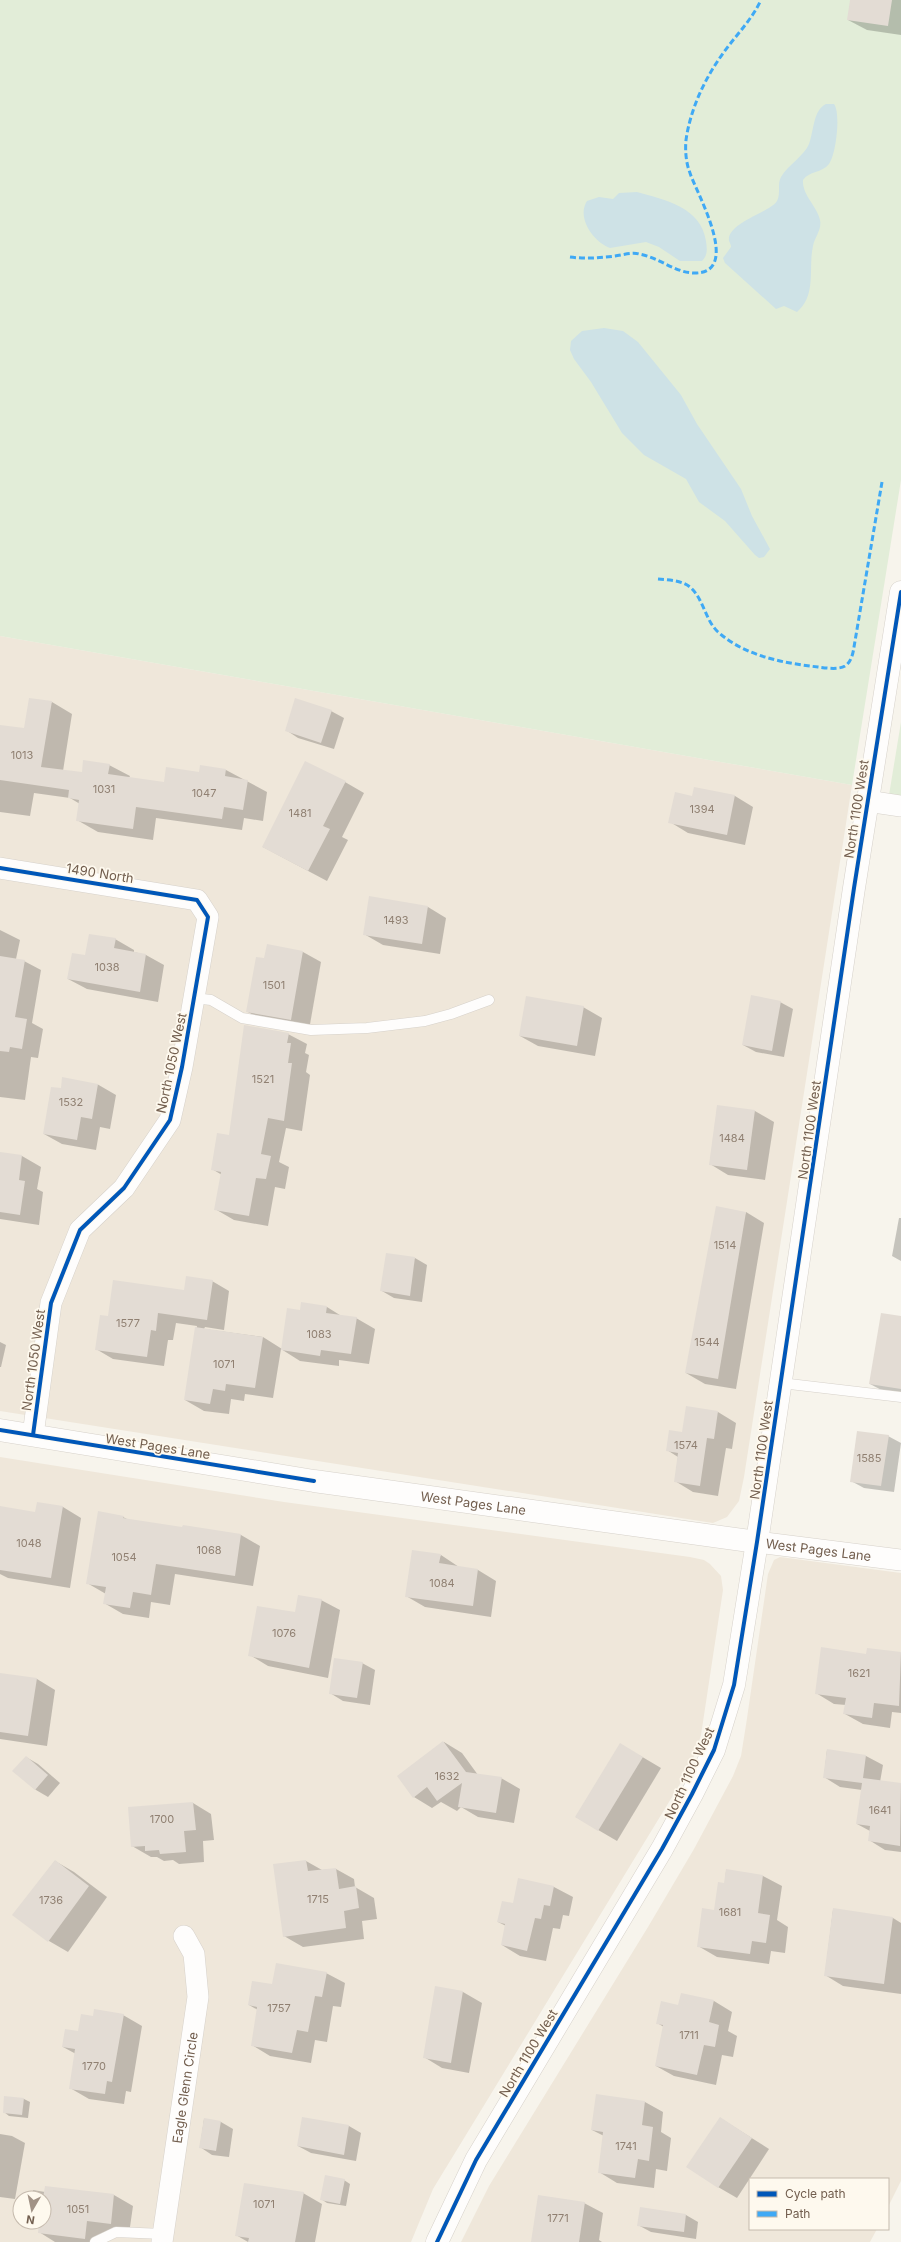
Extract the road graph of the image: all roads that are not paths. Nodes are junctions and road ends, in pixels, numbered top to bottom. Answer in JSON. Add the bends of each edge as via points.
{"nodes":[{"id":1,"x":901,"y":592,"type":"edge"},
{"id":2,"x":867,"y":801,"type":"junction"},
{"id":3,"x":901,"y":806,"type":"edge"},
{"id":4,"x":0,"y":868,"type":"edge"},
{"id":5,"x":197,"y":900,"type":"joint"},
{"id":6,"x":194,"y":998,"type":"junction"},
{"id":7,"x":489,"y":1000,"type":"dead end"},
{"id":8,"x":781,"y":1383,"type":"junction"},
{"id":9,"x":901,"y":1397,"type":"edge"},
{"id":10,"x":0,"y":1430,"type":"edge"},
{"id":11,"x":33,"y":1435,"type":"junction"},
{"id":12,"x":757,"y":1542,"type":"junction"},
{"id":13,"x":901,"y":1560,"type":"edge"},
{"id":14,"x":184,"y":1936,"type":"dead end"},
{"id":15,"x":163,"y":2238,"type":"edge"},
{"id":16,"x":95,"y":2242,"type":"edge"},
{"id":17,"x":437,"y":2242,"type":"edge"}],
"edges":[{"from":1,"to":2,"type":"street","name":"North 1100 West"},
{"from":2,"to":3,"type":"street"},
{"from":2,"to":8,"type":"street","name":"North 1100 West"},
{"from":4,"to":5,"type":"street","name":"1490 North"},
{"from":5,"to":6,"type":"street","name":"North 1050 West","via":[[208,917]]},
{"from":6,"to":7,"type":"lane","via":[[211,1000],[242,1018],[311,1030],[367,1028],[425,1021]]},
{"from":6,"to":11,"type":"street","name":"North 1050 West","via":[[170,1120],[124,1188],[80,1230],[51,1303]]},
{"from":8,"to":9,"type":"lane"},
{"from":8,"to":12,"type":"street","name":"North 1100 West"},
{"from":10,"to":11,"type":"street","name":"West Pages Lane"},
{"from":11,"to":12,"type":"street","name":"West Pages Lane","via":[[314,1482]]},
{"from":12,"to":13,"type":"street","name":"West Pages Lane"},
{"from":12,"to":17,"type":"street","name":"North 1100 West","via":[[734,1685],[714,1750],[662,1850],[476,2160]]},
{"from":14,"to":15,"type":"street","name":"Eagle Glenn Circle","via":[[194,1954],[198,1997]]},
{"from":15,"to":16,"type":"lane","via":[[116,2232]]}]}
